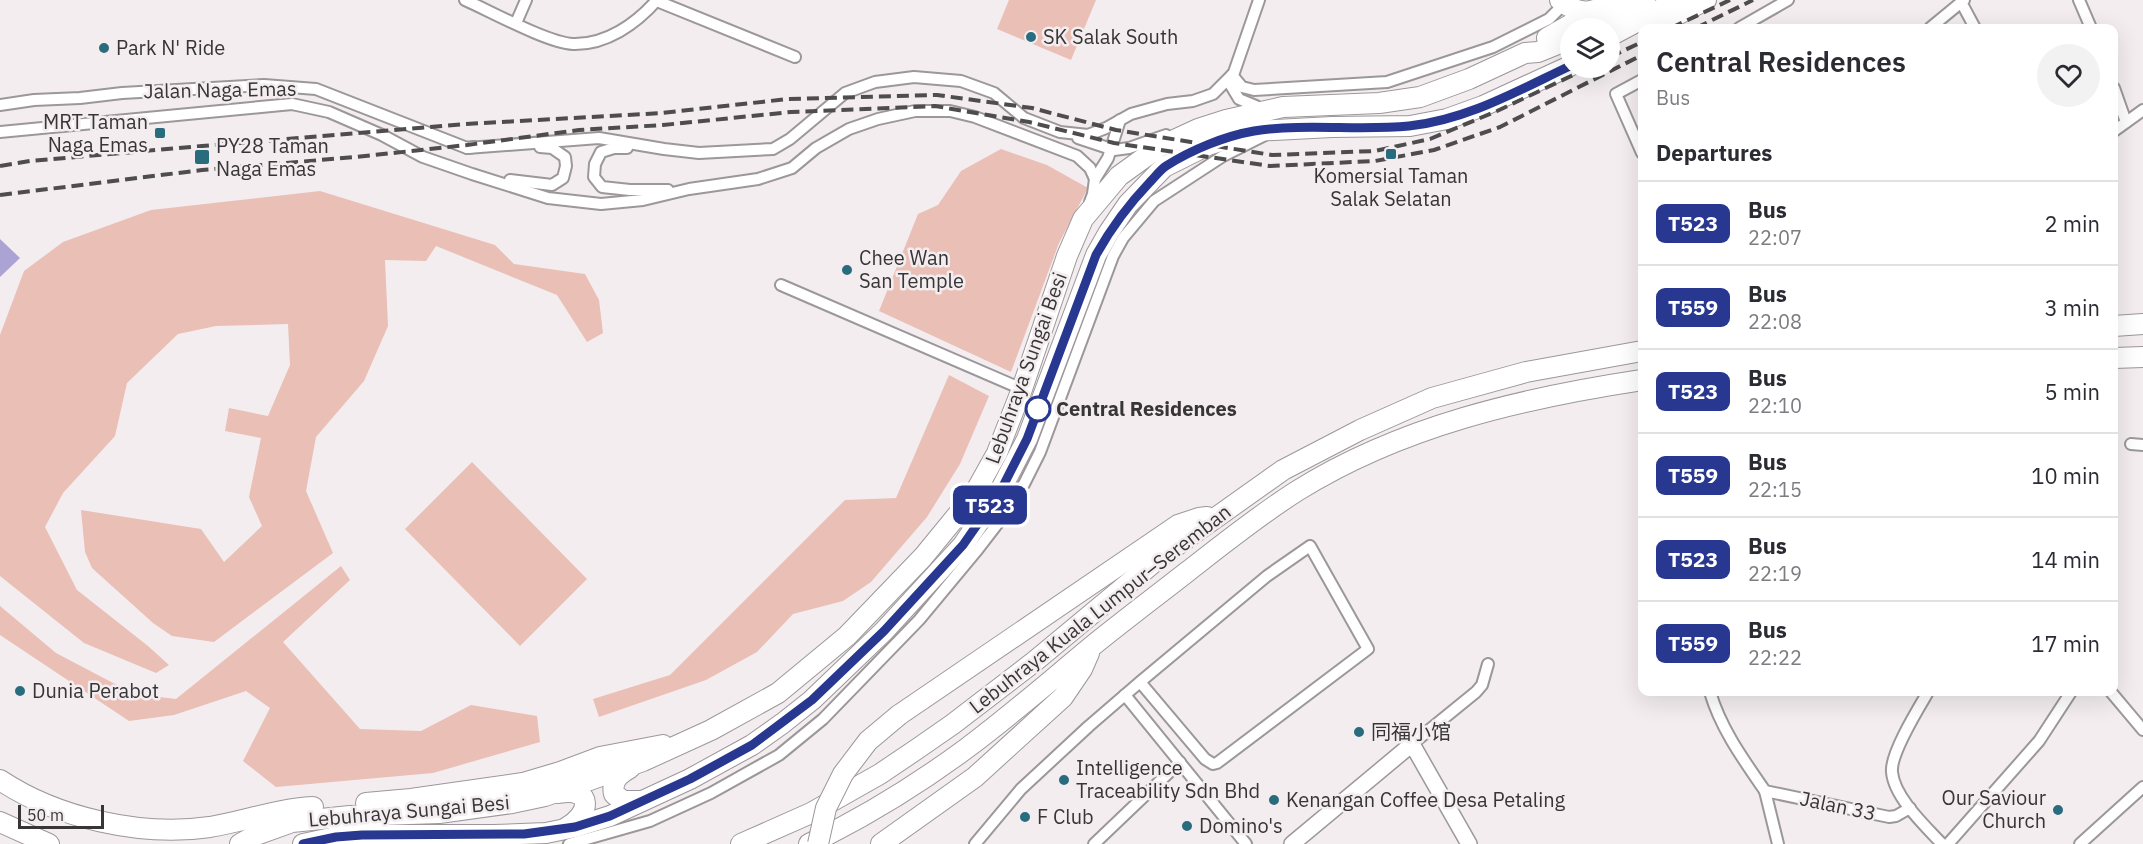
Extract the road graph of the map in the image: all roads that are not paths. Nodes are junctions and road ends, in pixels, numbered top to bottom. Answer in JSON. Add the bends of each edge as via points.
{"nodes":[{"id":1,"x":465,"y":0,"type":"edge"},
{"id":2,"x":526,"y":0,"type":"edge"},
{"id":3,"x":657,"y":0,"type":"edge"},
{"id":4,"x":1259,"y":0,"type":"edge"},
{"id":5,"x":1619,"y":0,"type":"edge"},
{"id":6,"x":1645,"y":0,"type":"edge"},
{"id":7,"x":1678,"y":0,"type":"edge"},
{"id":8,"x":1706,"y":0,"type":"edge"},
{"id":9,"x":1788,"y":0,"type":"edge"},
{"id":10,"x":2079,"y":0,"type":"edge"},
{"id":11,"x":1963,"y":1,"type":"edge"},
{"id":12,"x":1560,"y":2,"type":"edge"},
{"id":13,"x":1592,"y":18,"type":"edge"},
{"id":14,"x":1595,"y":18,"type":"edge"},
{"id":15,"x":1597,"y":18,"type":"edge"},
{"id":16,"x":516,"y":23,"type":"junction"},
{"id":17,"x":1659,"y":24,"type":"edge"},
{"id":18,"x":1746,"y":24,"type":"edge"},
{"id":19,"x":1935,"y":24,"type":"edge"},
{"id":20,"x":1973,"y":24,"type":"edge"},
{"id":21,"x":2089,"y":24,"type":"edge"},
{"id":22,"x":1620,"y":31,"type":"edge"},
{"id":23,"x":1560,"y":32,"type":"edge"},
{"id":24,"x":1638,"y":35,"type":"edge"},
{"id":25,"x":1551,"y":36,"type":"junction"},
{"id":26,"x":1560,"y":43,"type":"edge"},
{"id":27,"x":1620,"y":44,"type":"edge"},
{"id":28,"x":1524,"y":53,"type":"junction"},
{"id":29,"x":795,"y":57,"type":"dead end"},
{"id":30,"x":1560,"y":59,"type":"edge"},
{"id":31,"x":1560,"y":71,"type":"edge"},
{"id":32,"x":1232,"y":75,"type":"junction"},
{"id":33,"x":1638,"y":82,"type":"edge"},
{"id":34,"x":2118,"y":99,"type":"edge"},
{"id":35,"x":0,"y":105,"type":"edge"},
{"id":36,"x":1256,"y":106,"type":"junction"},
{"id":37,"x":1283,"y":107,"type":"junction"},
{"id":38,"x":2143,"y":110,"type":"edge"},
{"id":39,"x":1120,"y":120,"type":"junction"},
{"id":40,"x":2126,"y":122,"type":"junction"},
{"id":41,"x":1377,"y":127,"type":"junction"},
{"id":42,"x":2118,"y":128,"type":"edge"},
{"id":43,"x":1276,"y":130,"type":"junction"},
{"id":44,"x":0,"y":132,"type":"edge"},
{"id":45,"x":1060,"y":132,"type":"junction"},
{"id":46,"x":1638,"y":144,"type":"edge"},
{"id":47,"x":467,"y":148,"type":"junction"},
{"id":48,"x":664,"y":149,"type":"junction"},
{"id":49,"x":1111,"y":149,"type":"junction"},
{"id":50,"x":472,"y":174,"type":"junction"},
{"id":51,"x":1095,"y":179,"type":"junction"},
{"id":52,"x":689,"y":189,"type":"junction"},
{"id":53,"x":1083,"y":219,"type":"junction"},
{"id":54,"x":781,"y":285,"type":"dead end"},
{"id":55,"x":2143,"y":324,"type":"edge"},
{"id":56,"x":2118,"y":326,"type":"edge"},
{"id":57,"x":1638,"y":352,"type":"edge"},
{"id":58,"x":2142,"y":357,"type":"edge"},
{"id":59,"x":2118,"y":358,"type":"edge"},
{"id":60,"x":1638,"y":381,"type":"edge"},
{"id":61,"x":1022,"y":389,"type":"junction"},
{"id":62,"x":2131,"y":444,"type":"dead end"},
{"id":63,"x":2143,"y":445,"type":"edge"},
{"id":64,"x":1216,"y":517,"type":"junction"},
{"id":65,"x":1093,"y":645,"type":"junction"},
{"id":66,"x":1488,"y":664,"type":"dead end"},
{"id":67,"x":1140,"y":682,"type":"junction"},
{"id":68,"x":1125,"y":694,"type":"junction"},
{"id":69,"x":1711,"y":696,"type":"edge"},
{"id":70,"x":1926,"y":696,"type":"edge"},
{"id":71,"x":2069,"y":696,"type":"edge"},
{"id":72,"x":2113,"y":696,"type":"edge"},
{"id":73,"x":2143,"y":730,"type":"edge"},
{"id":74,"x":687,"y":740,"type":"junction"},
{"id":75,"x":1412,"y":744,"type":"junction"},
{"id":76,"x":643,"y":761,"type":"junction"},
{"id":77,"x":1180,"y":762,"type":"junction"},
{"id":78,"x":0,"y":780,"type":"edge"},
{"id":79,"x":2143,"y":787,"type":"edge"},
{"id":80,"x":1765,"y":791,"type":"junction"},
{"id":81,"x":545,"y":796,"type":"junction"},
{"id":82,"x":647,"y":800,"type":"junction"},
{"id":83,"x":1910,"y":808,"type":"junction"},
{"id":84,"x":0,"y":822,"type":"edge"},
{"id":85,"x":410,"y":834,"type":"junction"},
{"id":86,"x":566,"y":837,"type":"edge"},
{"id":87,"x":1239,"y":842,"type":"edge"},
{"id":88,"x":49,"y":844,"type":"edge"},
{"id":89,"x":240,"y":844,"type":"edge"},
{"id":90,"x":303,"y":844,"type":"edge"},
{"id":91,"x":443,"y":844,"type":"edge"},
{"id":92,"x":741,"y":844,"type":"edge"},
{"id":93,"x":809,"y":844,"type":"edge"},
{"id":94,"x":818,"y":844,"type":"edge"},
{"id":95,"x":881,"y":844,"type":"edge"},
{"id":96,"x":975,"y":844,"type":"edge"},
{"id":97,"x":1094,"y":844,"type":"edge"},
{"id":98,"x":1292,"y":844,"type":"edge"},
{"id":99,"x":1469,"y":844,"type":"edge"},
{"id":100,"x":1778,"y":844,"type":"edge"},
{"id":101,"x":1942,"y":844,"type":"edge"},
{"id":102,"x":1948,"y":844,"type":"edge"},
{"id":103,"x":2080,"y":844,"type":"edge"}],
"edges":[{"from":1,"to":16,"type":"street"},
{"from":2,"to":16,"type":"street"},
{"from":3,"to":16,"type":"street","via":[[634,23],[597,41],[572,44],[553,40]]},
{"from":3,"to":29,"type":"street"},
{"from":4,"to":32,"type":"street"},
{"from":5,"to":14,"type":"highway"},
{"from":6,"to":15,"type":"highway"},
{"from":7,"to":22,"type":"highway"},
{"from":8,"to":17,"type":"highway"},
{"from":9,"to":18,"type":"street"},
{"from":10,"to":21,"type":"street"},
{"from":11,"to":19,"type":"street"},
{"from":11,"to":20,"type":"street"},
{"from":12,"to":13,"type":"highway"},
{"from":12,"to":25,"type":"highway","via":[[1558,27]]},
{"from":12,"to":32,"type":"street","via":[[1550,19],[1493,47],[1387,82],[1254,90],[1242,87]]},
{"from":23,"to":25,"type":"highway"},
{"from":24,"to":27,"type":"highway"},
{"from":25,"to":28,"type":"highway"},
{"from":26,"to":28,"type":"highway","name":"Lebuhraya Sungai Besi"},
{"from":28,"to":37,"type":"highway","name":"Lebuhraya Sungai Besi","via":[[1420,97]]},
{"from":30,"to":41,"type":"highway","via":[[1486,92]]},
{"from":31,"to":41,"type":"highway","name":"Lebuhraya Sungai Besi","via":[[1447,119]]},
{"from":32,"to":36,"type":"street","via":[[1230,84],[1235,95]]},
{"from":32,"to":39,"type":"street","name":"Jalan Naga Emas","via":[[1213,94]]},
{"from":33,"to":46,"type":"street","via":[[1616,94]]},
{"from":34,"to":40,"type":"street"},
{"from":35,"to":47,"type":"street","name":"Jalan Naga Emas","via":[[264,85],[316,89]]},
{"from":36,"to":37,"type":"street"},
{"from":36,"to":49,"type":"street","via":[[1201,119],[1129,148]]},
{"from":37,"to":53,"type":"highway","name":"Lebuhraya Sungai Besi","via":[[1198,129],[1159,147],[1119,176]]},
{"from":38,"to":40,"type":"street"},
{"from":39,"to":45,"type":"street","name":"Jalan Naga Emas","via":[[1088,135]]},
{"from":39,"to":49,"type":"street"},
{"from":40,"to":42,"type":"street"},
{"from":41,"to":43,"type":"highway","name":"Lebuhraya Sungai Besi"},
{"from":43,"to":82,"type":"highway","name":"Lebuhraya Sungai Besi","via":[[1254,131],[1208,145],[1164,167],[1128,204],[1096,255],[1027,439],[1000,492],[963,545],[884,631],[812,700],[752,745]]},
{"from":43,"to":86,"type":"street","via":[[1223,156],[1154,201],[1122,238],[1040,452],[1024,484],[1005,514],[931,606],[823,719],[779,755],[711,793],[650,821]]},
{"from":44,"to":50,"type":"street","name":"Jalan Naga Emas","via":[[292,104],[329,112],[423,158]]},
{"from":45,"to":48,"type":"street","name":"Jalan Naga Emas","via":[[1024,118],[994,93],[961,81],[914,77],[875,82],[845,93],[773,149],[699,153]]},
{"from":45,"to":49,"type":"street"},
{"from":47,"to":48,"type":"street","name":"Jalan Naga Emas","via":[[599,138]]},
{"from":47,"to":50,"type":"street","name":"Jalan Naga Emas","via":[[552,148],[565,157],[563,178],[552,185]]},
{"from":48,"to":52,"type":"street","name":"Jalan Naga Emas","via":[[614,148],[601,152],[594,177],[602,187]]},
{"from":49,"to":51,"type":"street"},
{"from":50,"to":52,"type":"street","name":"Jalan Naga Emas","via":[[549,198],[601,204],[643,200]]},
{"from":51,"to":52,"type":"street","name":"Jalan Naga Emas","via":[[1077,156],[975,117],[951,111],[915,111],[849,129],[792,168],[758,179]]},
{"from":51,"to":53,"type":"street"},
{"from":53,"to":61,"type":"highway","name":"Lebuhraya Sungai Besi"},
{"from":54,"to":61,"type":"street"},
{"from":55,"to":56,"type":"highway"},
{"from":57,"to":64,"type":"highway","name":"Lebuhraya Kuala Lumpur–Seremban","via":[[1526,372],[1415,405],[1283,470]]},
{"from":58,"to":59,"type":"highway"},
{"from":60,"to":65,"type":"highway","name":"Lebuhraya Kuala Lumpur–Seremban","via":[[1520,403],[1406,437],[1360,457],[1271,510]]},
{"from":61,"to":74,"type":"highway","name":"Lebuhraya Sungai Besi","via":[[997,453],[974,496],[883,599],[847,636],[778,693]]},
{"from":62,"to":63,"type":"street"},
{"from":64,"to":92,"type":"highway","name":"Lebuhraya Kuala Lumpur–Seremban","via":[[917,749],[811,813]]},
{"from":64,"to":94,"type":"highway","bridge":true,"via":[[1178,525],[899,715],[868,741],[843,774],[826,808]]},
{"from":65,"to":93,"type":"highway","name":"Lebuhraya Kuala Lumpur–Seremban","via":[[938,769],[873,811]]},
{"from":65,"to":95,"type":"highway","via":[[1063,698],[968,782]]},
{"from":66,"to":75,"type":"street","via":[[1476,692]]},
{"from":67,"to":67,"type":"street","via":[[1267,576],[1310,546],[1368,649],[1213,764]]},
{"from":67,"to":68,"type":"street"},
{"from":68,"to":77,"type":"street"},
{"from":68,"to":96,"type":"street","via":[[1021,789]]},
{"from":69,"to":80,"type":"street","name":"Jalan 33","via":[[1727,735]]},
{"from":70,"to":83,"type":"street","via":[[1893,762],[1894,781]]},
{"from":71,"to":102,"type":"street","via":[[2039,741]]},
{"from":72,"to":73,"type":"street"},
{"from":74,"to":76,"type":"highway","name":"Lebuhraya Sungai Besi"},
{"from":74,"to":78,"type":"highway","via":[[600,757],[523,783],[411,800],[285,809],[230,823],[178,829],[128,826],[82,817],[32,799]]},
{"from":75,"to":98,"type":"street"},
{"from":75,"to":99,"type":"street"},
{"from":76,"to":81,"type":"highway","name":"Lebuhraya Sungai Besi"},
{"from":76,"to":82,"type":"highway","via":[[617,777],[613,790],[616,798],[623,801]]},
{"from":77,"to":87,"type":"street"},
{"from":77,"to":97,"type":"street"},
{"from":79,"to":103,"type":"street"},
{"from":80,"to":83,"type":"street","name":"Jalan 33","via":[[1888,817]]},
{"from":80,"to":100,"type":"street","name":"Jalan 33"},
{"from":81,"to":86,"type":"highway","via":[[569,792],[579,793],[585,799],[580,818]]},
{"from":81,"to":89,"type":"highway","name":"Lebuhraya Sungai Besi","via":[[439,813],[292,822]]},
{"from":82,"to":86,"type":"highway","name":"Lebuhraya Sungai Besi"},
{"from":83,"to":101,"type":"street"},
{"from":84,"to":88,"type":"highway"},
{"from":85,"to":86,"type":"highway","name":"Lebuhraya Sungai Besi","via":[[546,833]]},
{"from":85,"to":90,"type":"highway","name":"Lebuhraya Sungai Besi","via":[[336,837]]},
{"from":85,"to":91,"type":"street"}]}
